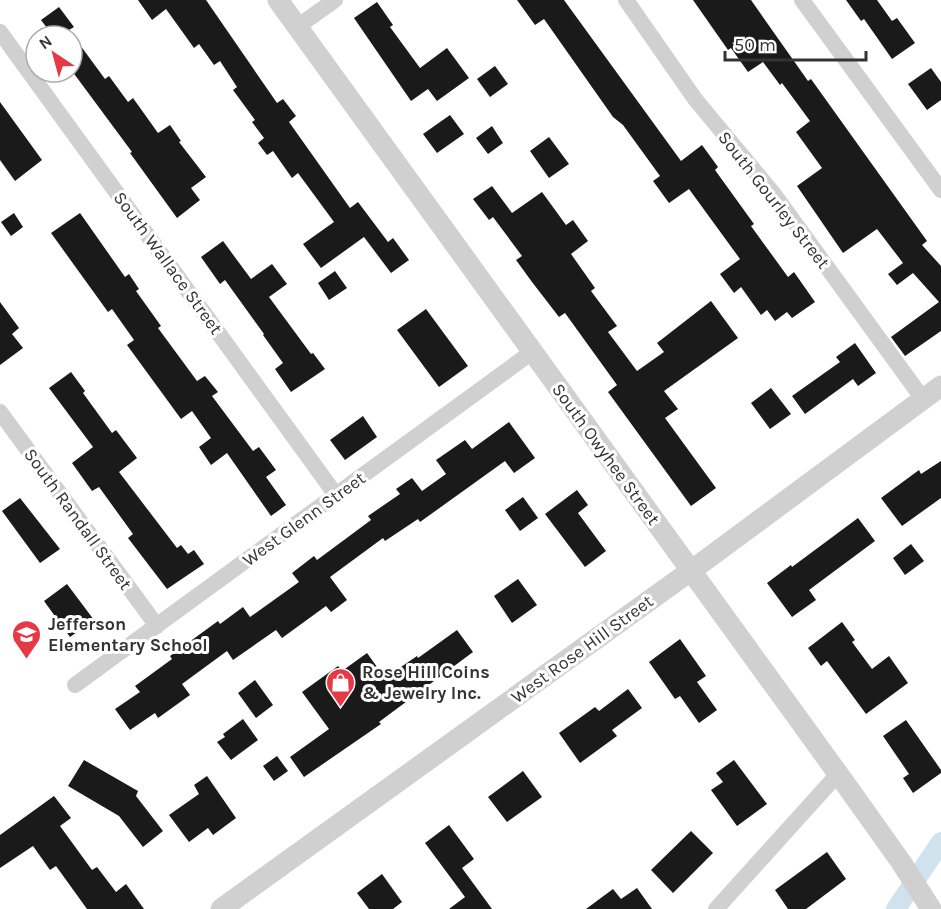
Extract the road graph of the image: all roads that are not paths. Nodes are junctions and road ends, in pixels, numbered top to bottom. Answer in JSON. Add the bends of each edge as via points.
{"nodes":[{"id":1,"x":278,"y":0,"type":"edge"},
{"id":2,"x":335,"y":0,"type":"edge"},
{"id":3,"x":626,"y":0,"type":"edge"},
{"id":4,"x":802,"y":0,"type":"edge"},
{"id":5,"x":297,"y":27,"type":"junction"},
{"id":6,"x":0,"y":32,"type":"edge"},
{"id":7,"x":941,"y":190,"type":"edge"},
{"id":8,"x":532,"y":352,"type":"junction"},
{"id":9,"x":941,"y":386,"type":"edge"},
{"id":10,"x":923,"y":399,"type":"junction"},
{"id":11,"x":0,"y":412,"type":"edge"},
{"id":12,"x":336,"y":495,"type":"junction"},
{"id":13,"x":691,"y":571,"type":"junction"},
{"id":14,"x":157,"y":626,"type":"junction"},
{"id":15,"x":75,"y":686,"type":"dead end"},
{"id":16,"x":838,"y":774,"type":"junction"},
{"id":17,"x":927,"y":904,"type":"edge"},
{"id":18,"x":221,"y":909,"type":"edge"},
{"id":19,"x":716,"y":909,"type":"edge"}],
"edges":[{"from":1,"to":5,"type":"street","name":"South Owyhee Street"},
{"from":2,"to":5,"type":"street"},
{"from":3,"to":10,"type":"street","name":"South Gourley Street","via":[[695,99],[773,193]]},
{"from":4,"to":7,"type":"street"},
{"from":5,"to":8,"type":"street","name":"South Owyhee Street"},
{"from":6,"to":12,"type":"street","name":"South Wallace Street"},
{"from":8,"to":12,"type":"street","name":"West Glenn Street"},
{"from":8,"to":13,"type":"street","name":"South Owyhee Street"},
{"from":9,"to":10,"type":"street","name":"West Rose Hill Street"},
{"from":10,"to":13,"type":"street","name":"West Rose Hill Street"},
{"from":11,"to":14,"type":"street","name":"South Randall Street"},
{"from":12,"to":14,"type":"street","name":"West Glenn Street"},
{"from":13,"to":16,"type":"street","name":"South Owyhee Street"},
{"from":13,"to":18,"type":"street","name":"West Rose Hill Street"},
{"from":14,"to":15,"type":"street","name":"West Glenn Street"},
{"from":16,"to":17,"type":"street","name":"South Owyhee Street"},
{"from":16,"to":19,"type":"street"}]}
